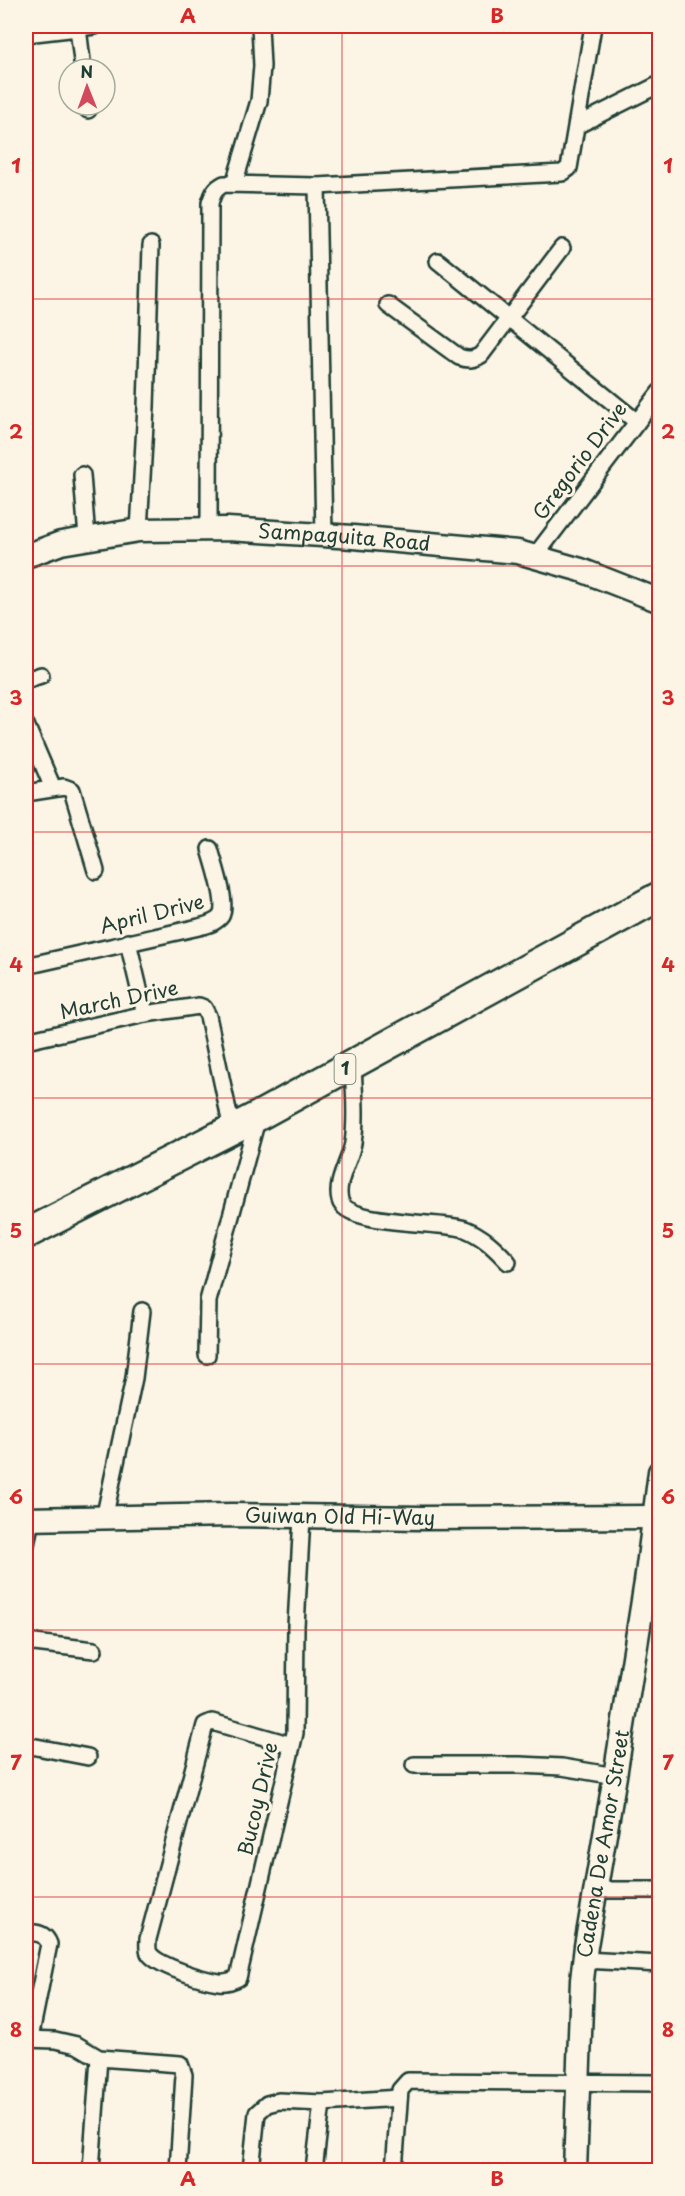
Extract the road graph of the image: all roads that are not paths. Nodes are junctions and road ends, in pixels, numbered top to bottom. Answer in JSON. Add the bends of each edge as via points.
{"nodes":[{"id":1,"x":95,"y":26,"type":"edge"},
{"id":2,"x":260,"y":26,"type":"edge"},
{"id":3,"x":593,"y":26,"type":"edge"},
{"id":4,"x":78,"y":28,"type":"junction"},
{"id":5,"x":26,"y":34,"type":"edge"},
{"id":6,"x":82,"y":57,"type":"edge"},
{"id":7,"x":660,"y":84,"type":"edge"},
{"id":8,"x":578,"y":124,"type":"junction"},
{"id":9,"x":234,"y":184,"type":"junction"},
{"id":10,"x":317,"y":186,"type":"junction"},
{"id":11,"x":151,"y":245,"type":"dead end"},
{"id":12,"x":561,"y":248,"type":"dead end"},
{"id":13,"x":438,"y":261,"type":"dead end"},
{"id":14,"x":388,"y":305,"type":"dead end"},
{"id":15,"x":509,"y":319,"type":"junction"},
{"id":16,"x":660,"y":392,"type":"edge"},
{"id":17,"x":637,"y":422,"type":"junction"},
{"id":18,"x":82,"y":475,"type":"dead end"},
{"id":19,"x":209,"y":528,"type":"junction"},
{"id":20,"x":139,"y":530,"type":"junction"},
{"id":21,"x":324,"y":535,"type":"junction"},
{"id":22,"x":87,"y":538,"type":"junction"},
{"id":23,"x":26,"y":556,"type":"edge"},
{"id":24,"x":535,"y":556,"type":"junction"},
{"id":25,"x":660,"y":602,"type":"edge"},
{"id":26,"x":40,"y":675,"type":"dead end"},
{"id":27,"x":26,"y":680,"type":"edge"},
{"id":28,"x":26,"y":725,"type":"edge"},
{"id":29,"x":53,"y":788,"type":"junction"},
{"id":30,"x":26,"y":793,"type":"edge"},
{"id":31,"x":210,"y":849,"type":"dead end"},
{"id":32,"x":96,"y":871,"type":"dead end"},
{"id":33,"x":660,"y":896,"type":"edge"},
{"id":34,"x":128,"y":942,"type":"junction"},
{"id":35,"x":26,"y":966,"type":"edge"},
{"id":36,"x":145,"y":1014,"type":"junction"},
{"id":37,"x":26,"y":1041,"type":"edge"},
{"id":38,"x":353,"y":1065,"type":"junction"},
{"id":39,"x":258,"y":1116,"type":"junction"},
{"id":40,"x":232,"y":1130,"type":"junction"},
{"id":41,"x":26,"y":1234,"type":"edge"},
{"id":42,"x":508,"y":1262,"type":"dead end"},
{"id":43,"x":142,"y":1311,"type":"dead end"},
{"id":44,"x":207,"y":1355,"type":"dead end"},
{"id":45,"x":660,"y":1472,"type":"edge"},
{"id":46,"x":302,"y":1517,"type":"junction"},
{"id":47,"x":657,"y":1517,"type":"edge"},
{"id":48,"x":104,"y":1519,"type":"junction"},
{"id":49,"x":28,"y":1520,"type":"edge"},
{"id":50,"x":26,"y":1545,"type":"edge"},
{"id":51,"x":26,"y":1642,"type":"edge"},
{"id":52,"x":94,"y":1650,"type":"dead end"},
{"id":53,"x":26,"y":1745,"type":"edge"},
{"id":54,"x":292,"y":1745,"type":"junction"},
{"id":55,"x":88,"y":1757,"type":"dead end"},
{"id":56,"x":414,"y":1765,"type":"dead end"},
{"id":57,"x":615,"y":1776,"type":"junction"},
{"id":58,"x":596,"y":1890,"type":"junction"},
{"id":59,"x":660,"y":1890,"type":"edge"},
{"id":60,"x":26,"y":1933,"type":"edge"},
{"id":61,"x":584,"y":1960,"type":"junction"},
{"id":62,"x":660,"y":1964,"type":"edge"},
{"id":63,"x":28,"y":2039,"type":"edge"},
{"id":64,"x":99,"y":2058,"type":"junction"},
{"id":65,"x":660,"y":2083,"type":"edge"},
{"id":66,"x":579,"y":2084,"type":"junction"},
{"id":67,"x":399,"y":2098,"type":"junction"},
{"id":68,"x":322,"y":2103,"type":"junction"},
{"id":69,"x":91,"y":2170,"type":"edge"},
{"id":70,"x":178,"y":2170,"type":"edge"},
{"id":71,"x":251,"y":2170,"type":"edge"},
{"id":72,"x":314,"y":2170,"type":"edge"},
{"id":73,"x":394,"y":2170,"type":"edge"},
{"id":74,"x":575,"y":2170,"type":"edge"}],
"edges":[{"from":1,"to":4,"type":"street"},
{"from":2,"to":9,"type":"street","via":[[262,66],[258,101]]},
{"from":3,"to":8,"type":"street"},
{"from":4,"to":5,"type":"street"},
{"from":4,"to":6,"type":"street"},
{"from":7,"to":8,"type":"street"},
{"from":8,"to":10,"type":"street","via":[[569,168],[562,173]]},
{"from":9,"to":10,"type":"street"},
{"from":9,"to":19,"type":"street","via":[[218,187],[210,203]]},
{"from":10,"to":21,"type":"street"},
{"from":11,"to":20,"type":"street"},
{"from":12,"to":15,"type":"street"},
{"from":13,"to":15,"type":"street"},
{"from":14,"to":15,"type":"street","via":[[453,354],[468,360],[481,355]]},
{"from":15,"to":17,"type":"street"},
{"from":16,"to":17,"type":"street","name":"Gregorio Drive"},
{"from":17,"to":24,"type":"street","name":"Gregorio Drive"},
{"from":18,"to":22,"type":"street"},
{"from":19,"to":20,"type":"street","name":"Sampaguita Road"},
{"from":19,"to":21,"type":"street","name":"Sampaguita Road"},
{"from":20,"to":22,"type":"street","name":"Sampaguita Road"},
{"from":21,"to":24,"type":"street","name":"Sampaguita Road"},
{"from":22,"to":23,"type":"street","name":"Sampaguita Road"},
{"from":24,"to":25,"type":"street","name":"Sampaguita Road"},
{"from":26,"to":27,"type":"street"},
{"from":28,"to":29,"type":"street"},
{"from":29,"to":30,"type":"street"},
{"from":29,"to":32,"type":"street","via":[[72,790]]},
{"from":31,"to":34,"type":"street","name":"April Drive","via":[[223,903],[216,921]]},
{"from":33,"to":38,"type":"highway","number":"1"},
{"from":34,"to":35,"type":"street","name":"April Drive"},
{"from":34,"to":36,"type":"street"},
{"from":36,"to":37,"type":"street","name":"March Drive"},
{"from":36,"to":40,"type":"street","name":"March Drive","via":[[194,1006],[204,1008]]},
{"from":38,"to":39,"type":"highway","number":"1"},
{"from":38,"to":42,"type":"street","via":[[355,1128],[339,1187],[340,1202],[347,1210],[370,1217],[465,1229],[494,1245]]},
{"from":39,"to":40,"type":"highway","number":"1"},
{"from":39,"to":44,"type":"street","via":[[208,1301]]},
{"from":40,"to":41,"type":"highway","number":"1"},
{"from":43,"to":48,"type":"street","via":[[134,1378]]},
{"from":45,"to":47,"type":"street","name":"Cadena De Amor Street"},
{"from":46,"to":47,"type":"street","name":"Guiwan Old Hi-Way"},
{"from":46,"to":48,"type":"street","name":"Guiwan Old Hi-Way"},
{"from":46,"to":54,"type":"street","name":"Bucoy Drive","via":[[296,1723]]},
{"from":47,"to":57,"type":"street","name":"Cadena De Amor Street"},
{"from":48,"to":49,"type":"street","name":"Guiwan Old Hi-Way"},
{"from":49,"to":50,"type":"street"},
{"from":51,"to":52,"type":"street"},
{"from":53,"to":55,"type":"street"},
{"from":54,"to":54,"type":"street","name":"Bucoy Drive","via":[[238,1978],[218,1982],[155,1959],[148,1952],[148,1939],[205,1725],[212,1722]]},
{"from":56,"to":57,"type":"street","via":[[531,1765]]},
{"from":57,"to":58,"type":"street","name":"Cadena De Amor Street"},
{"from":58,"to":59,"type":"street"},
{"from":58,"to":61,"type":"street","name":"Cadena De Amor Street"},
{"from":60,"to":63,"type":"street","via":[[42,1935],[49,1944]]},
{"from":61,"to":62,"type":"street"},
{"from":61,"to":66,"type":"street","name":"Cadena De Amor Street"},
{"from":63,"to":64,"type":"street","via":[[77,2045]]},
{"from":64,"to":69,"type":"street"},
{"from":64,"to":70,"type":"street","via":[[180,2064],[184,2075]]},
{"from":65,"to":66,"type":"street"},
{"from":66,"to":67,"type":"street","via":[[417,2080],[402,2085]]},
{"from":66,"to":74,"type":"street","name":"Cadena De Amor Street"},
{"from":67,"to":68,"type":"street"},
{"from":67,"to":73,"type":"street"},
{"from":68,"to":71,"type":"street","via":[[279,2102],[261,2108],[257,2113]]},
{"from":68,"to":72,"type":"street"}]}
